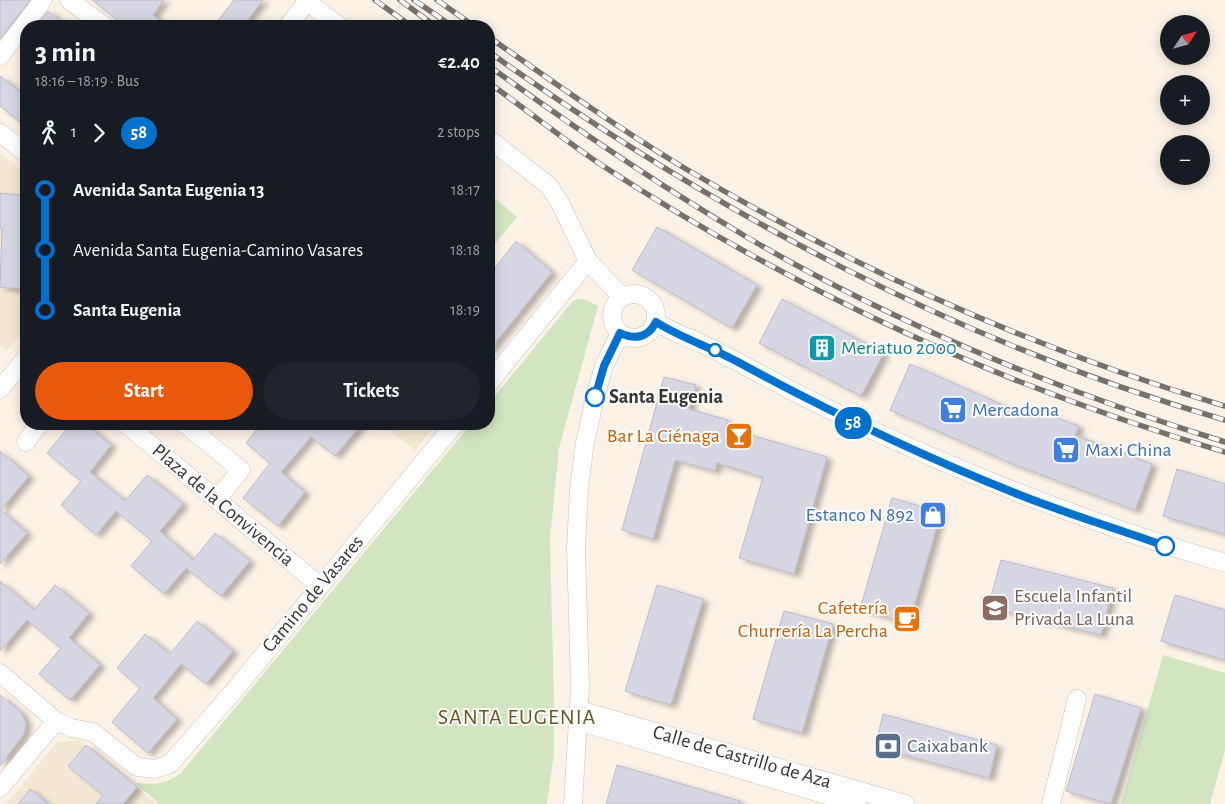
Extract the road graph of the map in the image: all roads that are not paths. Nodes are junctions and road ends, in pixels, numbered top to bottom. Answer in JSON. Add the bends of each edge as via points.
{"nodes":[{"id":1,"x":43,"y":0,"type":"edge"},
{"id":2,"x":69,"y":0,"type":"edge"},
{"id":3,"x":306,"y":1,"type":"edge"},
{"id":4,"x":28,"y":20,"type":"edge"},
{"id":5,"x":96,"y":20,"type":"edge"},
{"id":6,"x":292,"y":20,"type":"edge"},
{"id":7,"x":332,"y":20,"type":"edge"},
{"id":8,"x":20,"y":30,"type":"edge"},
{"id":9,"x":0,"y":56,"type":"edge"},
{"id":10,"x":0,"y":133,"type":"edge"},
{"id":11,"x":495,"y":144,"type":"edge"},
{"id":12,"x":20,"y":148,"type":"edge"},
{"id":13,"x":588,"y":261,"type":"junction"},
{"id":14,"x":622,"y":298,"type":"junction"},
{"id":15,"x":656,"y":322,"type":"junction"},
{"id":16,"x":620,"y":333,"type":"junction"},
{"id":17,"x":20,"y":365,"type":"edge"},
{"id":18,"x":495,"y":376,"type":"edge"},
{"id":19,"x":0,"y":389,"type":"edge"},
{"id":20,"x":35,"y":430,"type":"edge"},
{"id":21,"x":146,"y":430,"type":"edge"},
{"id":22,"x":191,"y":430,"type":"edge"},
{"id":23,"x":450,"y":430,"type":"edge"},
{"id":24,"x":26,"y":442,"type":"dead end"},
{"id":25,"x":217,"y":499,"type":"junction"},
{"id":26,"x":1225,"y":563,"type":"edge"},
{"id":27,"x":320,"y":586,"type":"junction"},
{"id":28,"x":0,"y":673,"type":"edge"},
{"id":29,"x":1077,"y":699,"type":"dead end"},
{"id":30,"x":579,"y":716,"type":"junction"},
{"id":31,"x":56,"y":721,"type":"junction"},
{"id":32,"x":0,"y":788,"type":"edge"},
{"id":33,"x":573,"y":804,"type":"edge"},
{"id":34,"x":857,"y":804,"type":"edge"},
{"id":35,"x":905,"y":804,"type":"edge"},
{"id":36,"x":1051,"y":804,"type":"edge"}],
"edges":[{"from":1,"to":4,"type":"street"},
{"from":2,"to":5,"type":"street"},
{"from":3,"to":6,"type":"street"},
{"from":3,"to":7,"type":"street"},
{"from":8,"to":9,"type":"street"},
{"from":10,"to":12,"type":"street"},
{"from":11,"to":13,"type":"street","via":[[549,186]]},
{"from":13,"to":14,"type":"street"},
{"from":13,"to":18,"type":"street"},
{"from":14,"to":15,"type":"street","via":[[631,293],[647,296],[654,303]]},
{"from":14,"to":16,"type":"street","via":[[612,310],[611,318]]},
{"from":15,"to":16,"type":"street","via":[[648,334],[638,338]]},
{"from":15,"to":26,"type":"street","via":[[851,422],[948,465],[1118,530]]},
{"from":16,"to":30,"type":"street","via":[[604,366],[595,397],[579,490],[576,548]]},
{"from":17,"to":19,"type":"street"},
{"from":20,"to":24,"type":"street"},
{"from":21,"to":25,"type":"street","name":"Plaza de la Convivencia"},
{"from":22,"to":25,"type":"street","via":[[241,470]]},
{"from":23,"to":27,"type":"street","name":"Camino de Vasares"},
{"from":25,"to":27,"type":"street","name":"Plaza de la Convivencia"},
{"from":27,"to":31,"type":"street","name":"Camino de Vasares","via":[[170,764],[155,770],[137,767],[94,732],[71,728]]},
{"from":28,"to":31,"type":"street"},
{"from":29,"to":36,"type":"street"},
{"from":30,"to":33,"type":"street"},
{"from":30,"to":34,"type":"street","name":"Calle de Castrillo de Aza"},
{"from":30,"to":35,"type":"street","name":"Calle de Castrillo de Aza"},
{"from":31,"to":32,"type":"street"}]}
